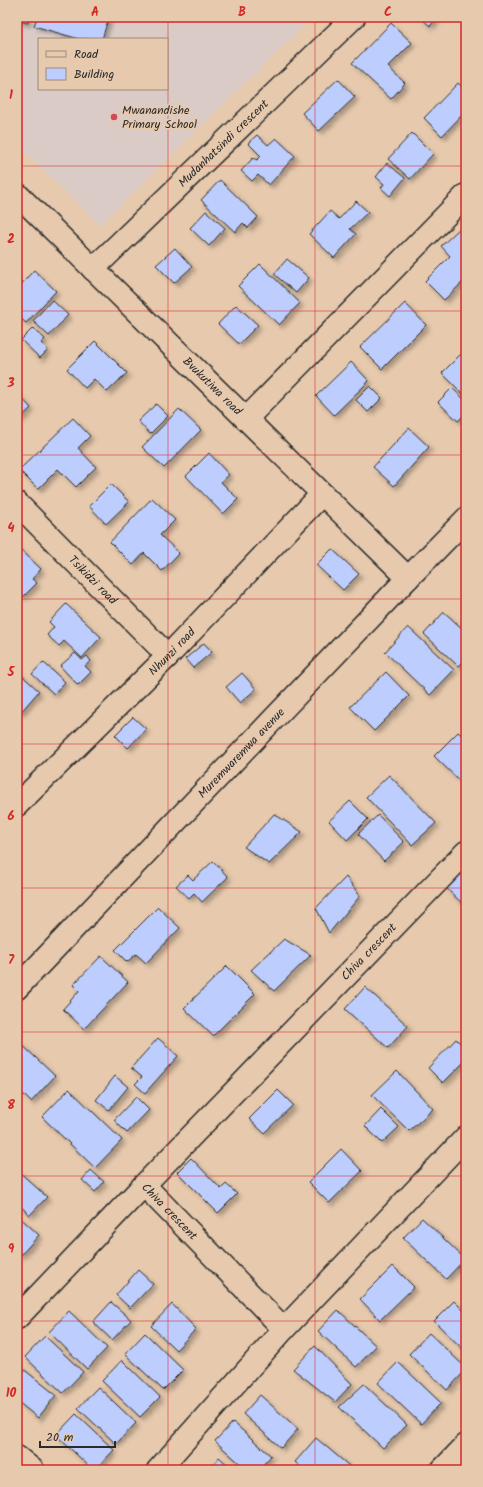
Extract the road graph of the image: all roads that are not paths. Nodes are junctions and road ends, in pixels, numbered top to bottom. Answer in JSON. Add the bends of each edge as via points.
{"nodes":[{"id":1,"x":354,"y":17,"type":"edge"},
{"id":2,"x":17,"y":194,"type":"edge"},
{"id":3,"x":466,"y":195,"type":"edge"},
{"id":4,"x":93,"y":269,"type":"junction"},
{"id":5,"x":246,"y":419,"type":"junction"},
{"id":6,"x":322,"y":494,"type":"junction"},
{"id":7,"x":17,"y":503,"type":"edge"},
{"id":8,"x":466,"y":519,"type":"edge"},
{"id":9,"x":408,"y":578,"type":"junction"},
{"id":10,"x":168,"y":656,"type":"junction"},
{"id":11,"x":17,"y":805,"type":"edge"},
{"id":12,"x":466,"y":852,"type":"edge"},
{"id":13,"x":17,"y":988,"type":"edge"},
{"id":14,"x":466,"y":1137,"type":"edge"},
{"id":15,"x":144,"y":1184,"type":"junction"},
{"id":16,"x":17,"y":1318,"type":"edge"},
{"id":17,"x":284,"y":1329,"type":"junction"},
{"id":18,"x":466,"y":1446,"type":"edge"},
{"id":19,"x":17,"y":1457,"type":"edge"},
{"id":20,"x":34,"y":1470,"type":"edge"},
{"id":21,"x":158,"y":1470,"type":"edge"},
{"id":22,"x":442,"y":1470,"type":"edge"}],
"edges":[{"from":1,"to":4,"type":"street","name":"Mudanhatsindi crescent"},
{"from":2,"to":4,"type":"street","name":"Bvukutiwa road"},
{"from":3,"to":5,"type":"street"},
{"from":4,"to":5,"type":"street","name":"Bvukutiwa road"},
{"from":5,"to":6,"type":"street","name":"Bvukutiwa road"},
{"from":6,"to":9,"type":"street","name":"Bvukutiwa road"},
{"from":6,"to":10,"type":"street","name":"Nhunzi road"},
{"from":7,"to":10,"type":"street","name":"Tsikidzi road"},
{"from":8,"to":9,"type":"street","name":"Muremwaremwa avenue"},
{"from":9,"to":13,"type":"street","name":"Muremwaremwa avenue"},
{"from":10,"to":11,"type":"street","name":"Nhunzi road"},
{"from":12,"to":15,"type":"street","name":"Chiva crescent"},
{"from":14,"to":17,"type":"street"},
{"from":15,"to":16,"type":"street"},
{"from":15,"to":17,"type":"street","name":"Chiva crescent"},
{"from":17,"to":21,"type":"street"},
{"from":18,"to":22,"type":"street"},
{"from":19,"to":20,"type":"street"}]}
